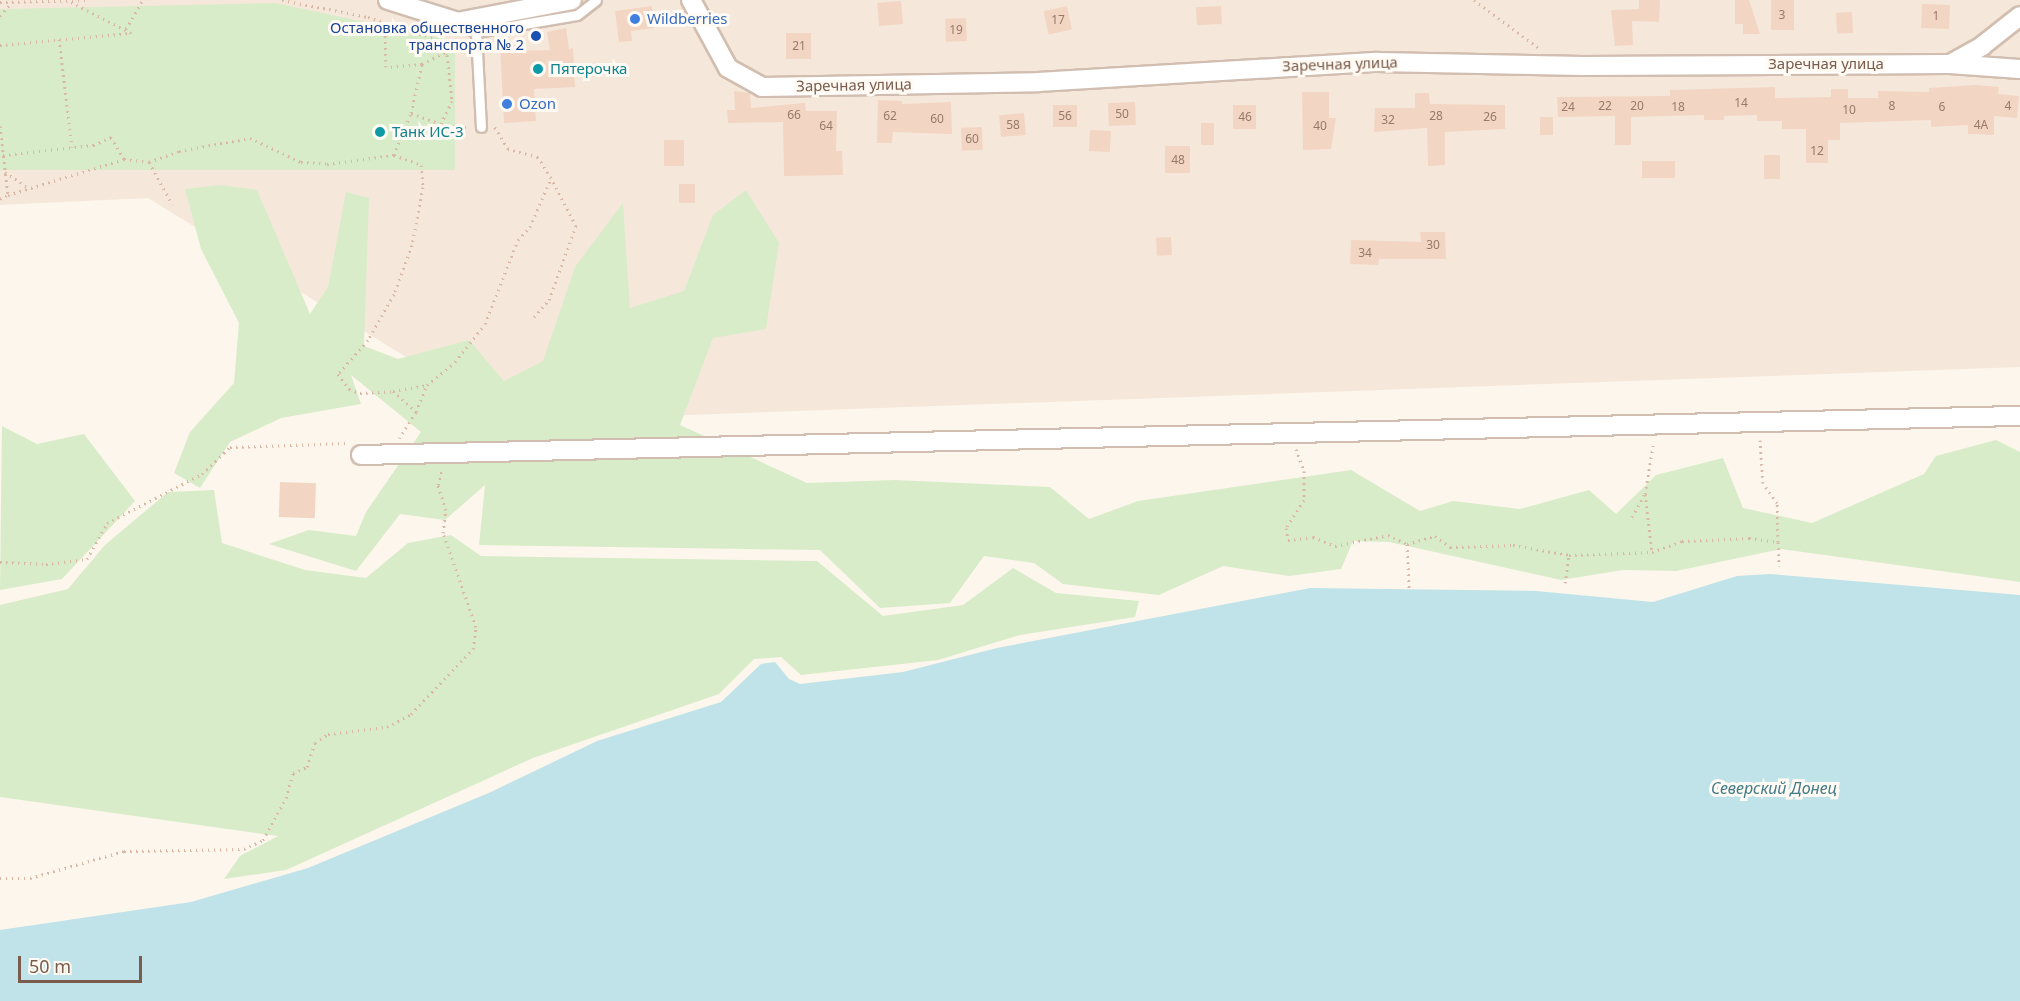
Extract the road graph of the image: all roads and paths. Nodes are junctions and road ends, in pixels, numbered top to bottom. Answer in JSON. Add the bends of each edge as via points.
{"nodes":[{"id":1,"x":67,"y":0,"type":"edge"},
{"id":2,"x":73,"y":0,"type":"edge"},
{"id":3,"x":86,"y":0,"type":"edge"},
{"id":4,"x":143,"y":0,"type":"edge"},
{"id":5,"x":282,"y":0,"type":"edge"},
{"id":6,"x":388,"y":0,"type":"edge"},
{"id":7,"x":572,"y":0,"type":"edge"},
{"id":8,"x":596,"y":0,"type":"edge"},
{"id":9,"x":691,"y":0,"type":"edge"},
{"id":10,"x":1474,"y":0,"type":"edge"},
{"id":11,"x":0,"y":2,"type":"edge"},
{"id":12,"x":12,"y":2,"type":"junction"},
{"id":13,"x":0,"y":16,"type":"edge"},
{"id":14,"x":2020,"y":16,"type":"edge"},
{"id":15,"x":385,"y":22,"type":"junction"},
{"id":16,"x":458,"y":22,"type":"junction"},
{"id":17,"x":125,"y":30,"type":"junction"},
{"id":18,"x":476,"y":32,"type":"junction"},
{"id":19,"x":59,"y":39,"type":"junction"},
{"id":20,"x":0,"y":45,"type":"edge"},
{"id":21,"x":1549,"y":56,"type":"dead end"},
{"id":22,"x":1950,"y":64,"type":"junction"},
{"id":23,"x":2020,"y":69,"type":"edge"},
{"id":24,"x":411,"y":113,"type":"junction"},
{"id":25,"x":441,"y":124,"type":"junction"},
{"id":26,"x":0,"y":126,"type":"edge"},
{"id":27,"x":481,"y":127,"type":"junction"},
{"id":28,"x":72,"y":147,"type":"junction"},
{"id":29,"x":3,"y":155,"type":"junction"},
{"id":30,"x":394,"y":156,"type":"junction"},
{"id":31,"x":124,"y":159,"type":"junction"},
{"id":32,"x":149,"y":162,"type":"junction"},
{"id":33,"x":5,"y":172,"type":"junction"},
{"id":34,"x":551,"y":178,"type":"junction"},
{"id":35,"x":29,"y":188,"type":"junction"},
{"id":36,"x":8,"y":195,"type":"junction"},
{"id":37,"x":0,"y":199,"type":"edge"},
{"id":38,"x":172,"y":204,"type":"dead end"},
{"id":39,"x":534,"y":317,"type":"dead end"},
{"id":40,"x":427,"y":386,"type":"junction"},
{"id":41,"x":393,"y":391,"type":"junction"},
{"id":42,"x":416,"y":412,"type":"junction"},
{"id":43,"x":2020,"y":416,"type":"edge"},
{"id":44,"x":1761,"y":423,"type":"junction"},
{"id":45,"x":1656,"y":424,"type":"junction"},
{"id":46,"x":1294,"y":434,"type":"junction"},
{"id":47,"x":448,"y":452,"type":"junction"},
{"id":48,"x":378,"y":454,"type":"junction"},
{"id":49,"x":1645,"y":494,"type":"junction"},
{"id":50,"x":1632,"y":517,"type":"dead end"},
{"id":51,"x":1778,"y":542,"type":"junction"},
{"id":52,"x":1407,"y":544,"type":"junction"},
{"id":53,"x":1652,"y":552,"type":"junction"},
{"id":54,"x":1569,"y":555,"type":"junction"},
{"id":55,"x":0,"y":562,"type":"edge"},
{"id":56,"x":1779,"y":566,"type":"dead end"},
{"id":57,"x":1565,"y":583,"type":"dead end"},
{"id":58,"x":1409,"y":588,"type":"dead end"},
{"id":59,"x":0,"y":878,"type":"edge"}],
"edges":[{"from":1,"to":2,"type":"path"},
{"from":1,"to":12,"type":"path"},
{"from":1,"to":17,"type":"path"},
{"from":2,"to":3,"type":"path"},
{"from":4,"to":17,"type":"path"},
{"from":5,"to":15,"type":"path"},
{"from":6,"to":16,"type":"street"},
{"from":7,"to":16,"type":"street"},
{"from":8,"to":18,"type":"lane","via":[[577,15]]},
{"from":9,"to":22,"type":"street","name":"Заречная улица","via":[[728,69],[762,87],[1038,82],[1377,62],[1583,66]]},
{"from":10,"to":21,"type":"path"},
{"from":11,"to":12,"type":"path"},
{"from":12,"to":13,"type":"path"},
{"from":14,"to":22,"type":"street","name":"Заречная улица","via":[[1982,46]]},
{"from":15,"to":24,"type":"path","via":[[386,67],[422,64]]},
{"from":15,"to":25,"type":"path","via":[[454,45],[447,55],[452,101]]},
{"from":16,"to":18,"type":"lane"},
{"from":17,"to":19,"type":"path","via":[[130,33]]},
{"from":18,"to":27,"type":"lane"},
{"from":19,"to":20,"type":"path"},
{"from":19,"to":28,"type":"path"},
{"from":22,"to":23,"type":"street"},
{"from":24,"to":25,"type":"path"},
{"from":24,"to":30,"type":"path"},
{"from":25,"to":27,"type":"path"},
{"from":26,"to":29,"type":"path"},
{"from":27,"to":34,"type":"path","via":[[494,126],[515,153],[538,156]]},
{"from":28,"to":29,"type":"path"},
{"from":28,"to":31,"type":"path","via":[[111,137]]},
{"from":29,"to":33,"type":"path"},
{"from":30,"to":32,"type":"path","via":[[301,162],[250,138],[179,151]]},
{"from":30,"to":41,"type":"path","via":[[421,165],[423,187],[412,244],[394,294],[368,340],[338,374],[350,389],[360,393]]},
{"from":31,"to":32,"type":"path"},
{"from":31,"to":35,"type":"path"},
{"from":32,"to":38,"type":"path"},
{"from":33,"to":35,"type":"path"},
{"from":33,"to":36,"type":"path"},
{"from":34,"to":39,"type":"path","via":[[576,226],[549,300]]},
{"from":34,"to":40,"type":"path","via":[[530,227],[518,240],[485,324],[455,362]]},
{"from":35,"to":36,"type":"path"},
{"from":36,"to":37,"type":"path"},
{"from":40,"to":41,"type":"path"},
{"from":40,"to":42,"type":"path"},
{"from":41,"to":42,"type":"path"},
{"from":42,"to":48,"type":"path"},
{"from":43,"to":44,"type":"street"},
{"from":44,"to":45,"type":"street"},
{"from":44,"to":51,"type":"path","via":[[1763,483],[1777,503]]},
{"from":45,"to":46,"type":"street"},
{"from":45,"to":49,"type":"path"},
{"from":46,"to":47,"type":"street","via":[[1255,431]]},
{"from":46,"to":52,"type":"path","via":[[1297,460],[1304,471],[1304,500],[1286,528],[1288,540],[1313,537],[1335,546],[1388,535]]},
{"from":47,"to":48,"type":"street"},
{"from":47,"to":59,"type":"path","via":[[438,485],[446,510],[443,533],[476,627],[473,649],[411,714],[387,727],[328,734],[315,743],[307,767],[293,773],[286,798],[263,840],[244,849],[124,851],[30,878]]},
{"from":48,"to":55,"type":"path","via":[[369,444],[230,447],[202,474],[107,523],[87,559],[46,564]]},
{"from":49,"to":50,"type":"path"},
{"from":49,"to":53,"type":"path"},
{"from":51,"to":53,"type":"path","via":[[1749,538],[1682,541]]},
{"from":51,"to":56,"type":"path"},
{"from":52,"to":54,"type":"path","via":[[1435,536],[1450,547],[1513,545]]},
{"from":52,"to":58,"type":"path"},
{"from":53,"to":54,"type":"path"},
{"from":54,"to":57,"type":"path"}]}
